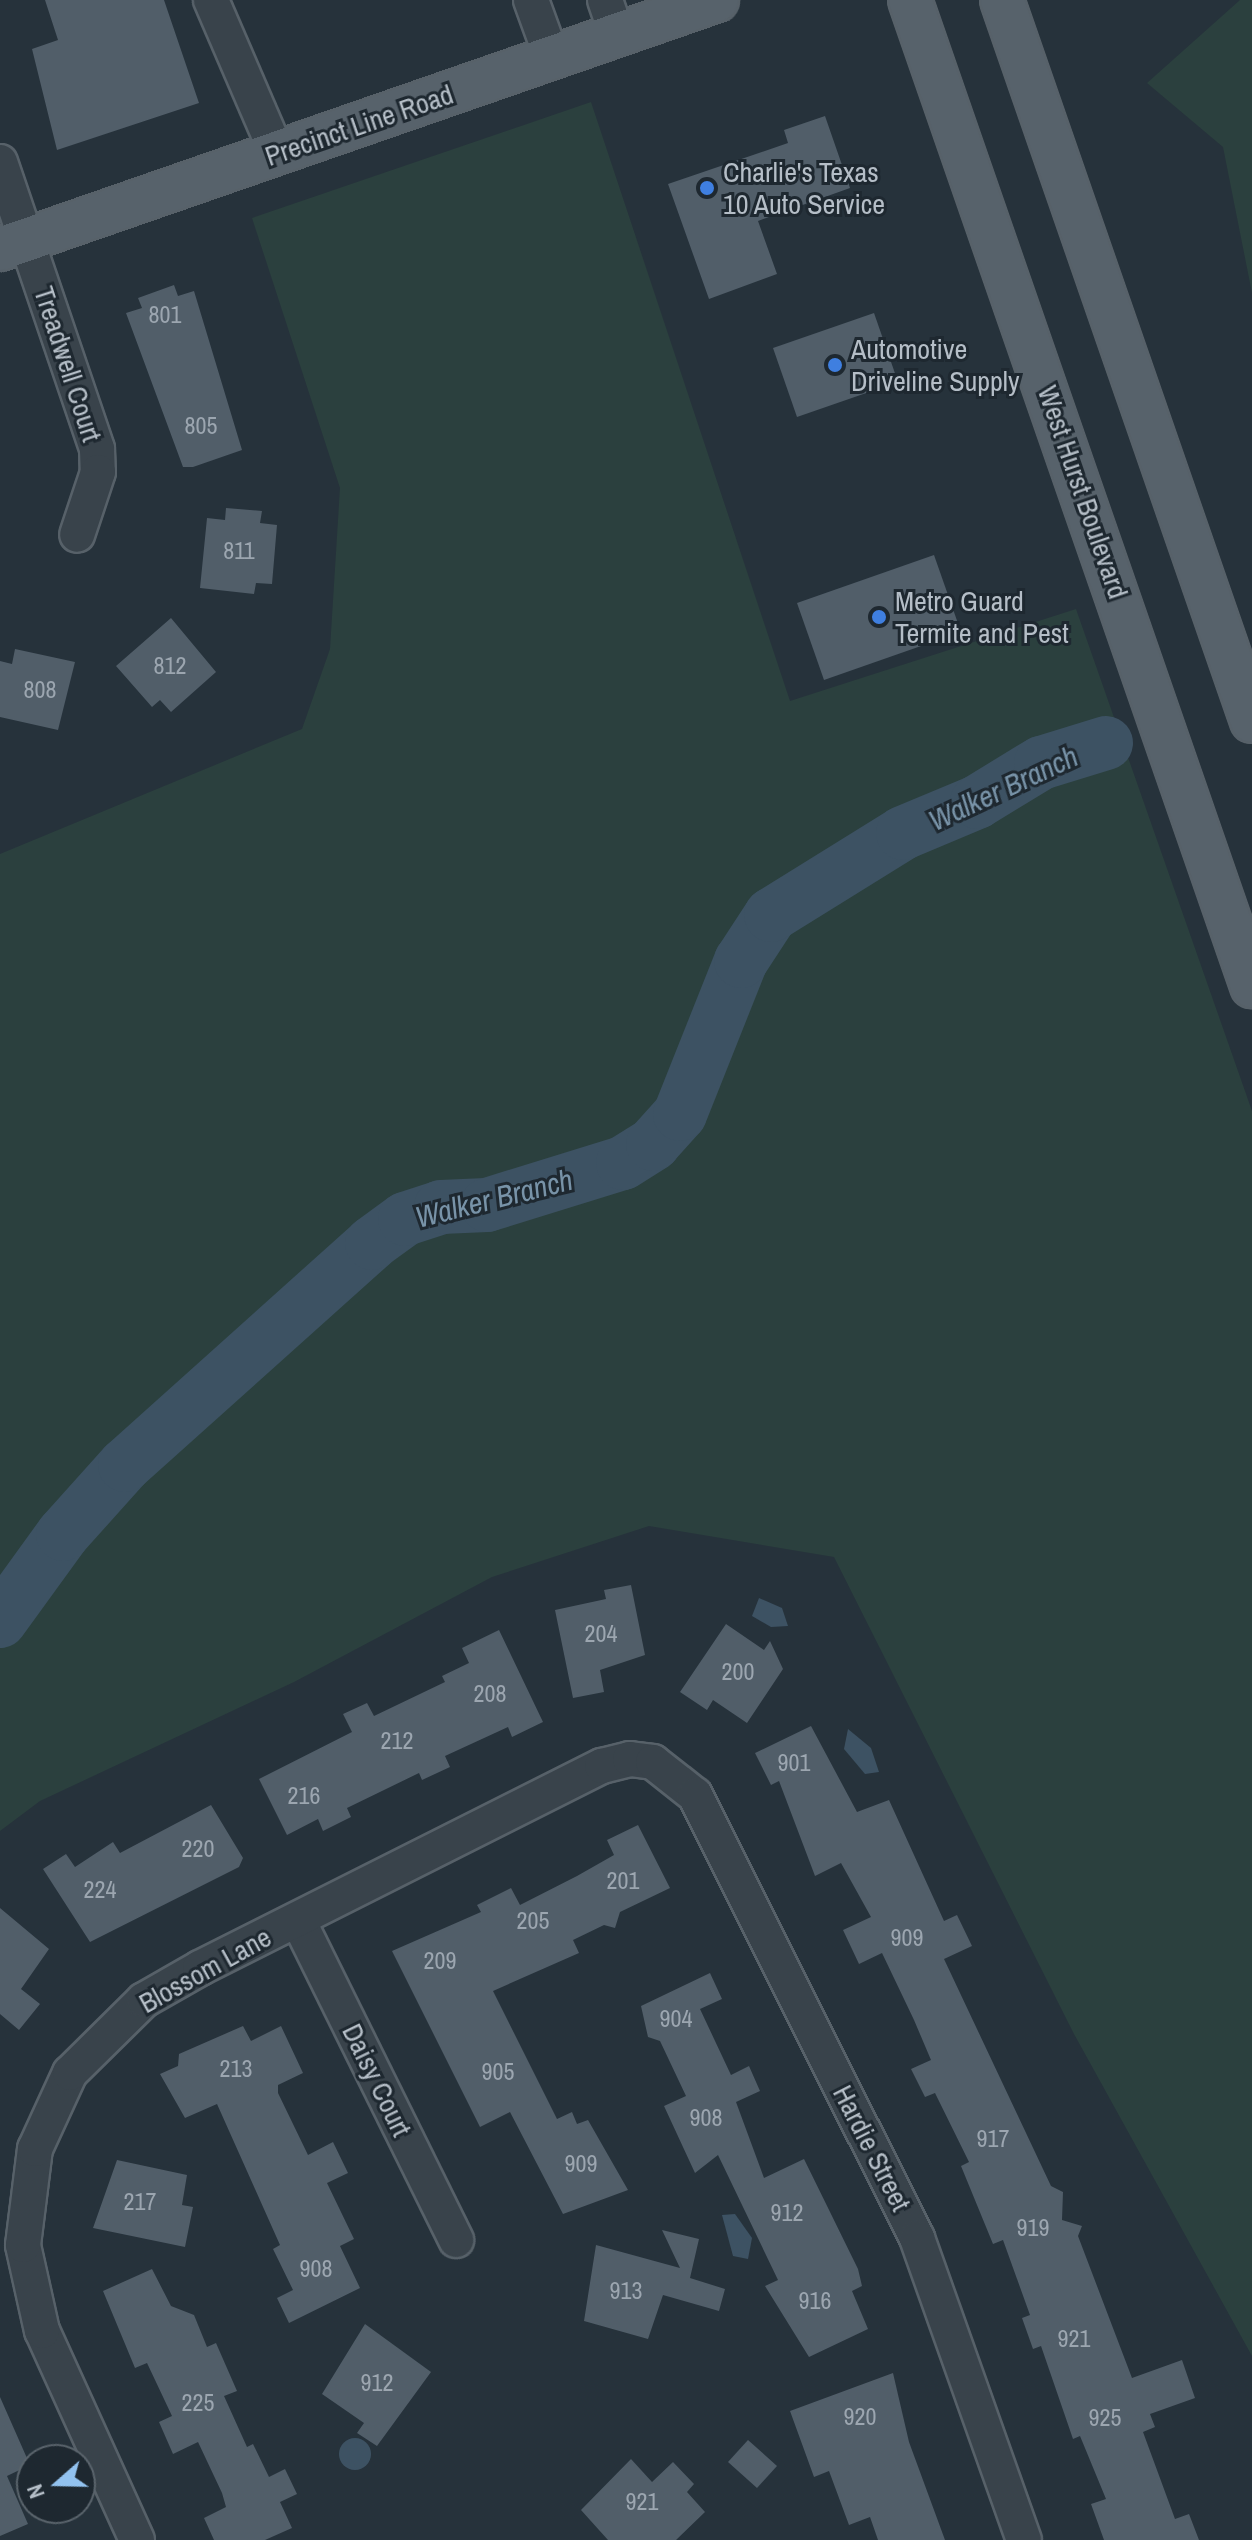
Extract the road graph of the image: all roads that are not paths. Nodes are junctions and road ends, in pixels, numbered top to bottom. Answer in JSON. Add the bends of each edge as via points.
{"nodes":[{"id":1,"x":211,"y":0,"type":"edge"},
{"id":2,"x":531,"y":0,"type":"edge"},
{"id":3,"x":910,"y":0,"type":"edge"},
{"id":4,"x":1002,"y":0,"type":"edge"},
{"id":5,"x":702,"y":2,"type":"edge"},
{"id":6,"x":611,"y":17,"type":"edge"},
{"id":7,"x":552,"y":58,"type":"junction"},
{"id":8,"x":277,"y":153,"type":"junction"},
{"id":9,"x":0,"y":162,"type":"edge"},
{"id":10,"x":14,"y":244,"type":"edge"},
{"id":11,"x":77,"y":535,"type":"dead end"},
{"id":12,"x":1252,"y":721,"type":"edge"},
{"id":13,"x":1252,"y":986,"type":"edge"},
{"id":14,"x":677,"y":1776,"type":"joint"},
{"id":15,"x":298,"y":1920,"type":"junction"},
{"id":16,"x":456,"y":2240,"type":"dead end"},
{"id":17,"x":137,"y":2540,"type":"edge"},
{"id":18,"x":1024,"y":2540,"type":"edge"}],
"edges":[{"from":1,"to":8,"type":"street"},
{"from":2,"to":7,"type":"street"},
{"from":3,"to":13,"type":"main road","name":"West Hurst Boulevard"},
{"from":4,"to":12,"type":"main road"},
{"from":5,"to":6,"type":"main road","name":"Precinct Line Road"},
{"from":6,"to":7,"type":"main road","name":"Precinct Line Road"},
{"from":7,"to":8,"type":"main road","name":"Precinct Line Road"},
{"from":8,"to":10,"type":"main road","name":"Precinct Line Road"},
{"from":9,"to":10,"type":"street","name":"Treadwell Court"},
{"from":10,"to":11,"type":"street","name":"Treadwell Court","via":[[97,449],[98,472]]},
{"from":14,"to":15,"type":"street","name":"Blossom Lane","via":[[653,1762],[602,1766]]},
{"from":14,"to":18,"type":"street","name":"Hardie Street","via":[[695,1795],[917,2238]]},
{"from":15,"to":16,"type":"street","name":"Daisy Court"},
{"from":15,"to":17,"type":"street","name":"Blossom Lane","via":[[144,2000],[99,2039],[70,2073],[35,2149],[23,2245],[30,2288]]}]}
